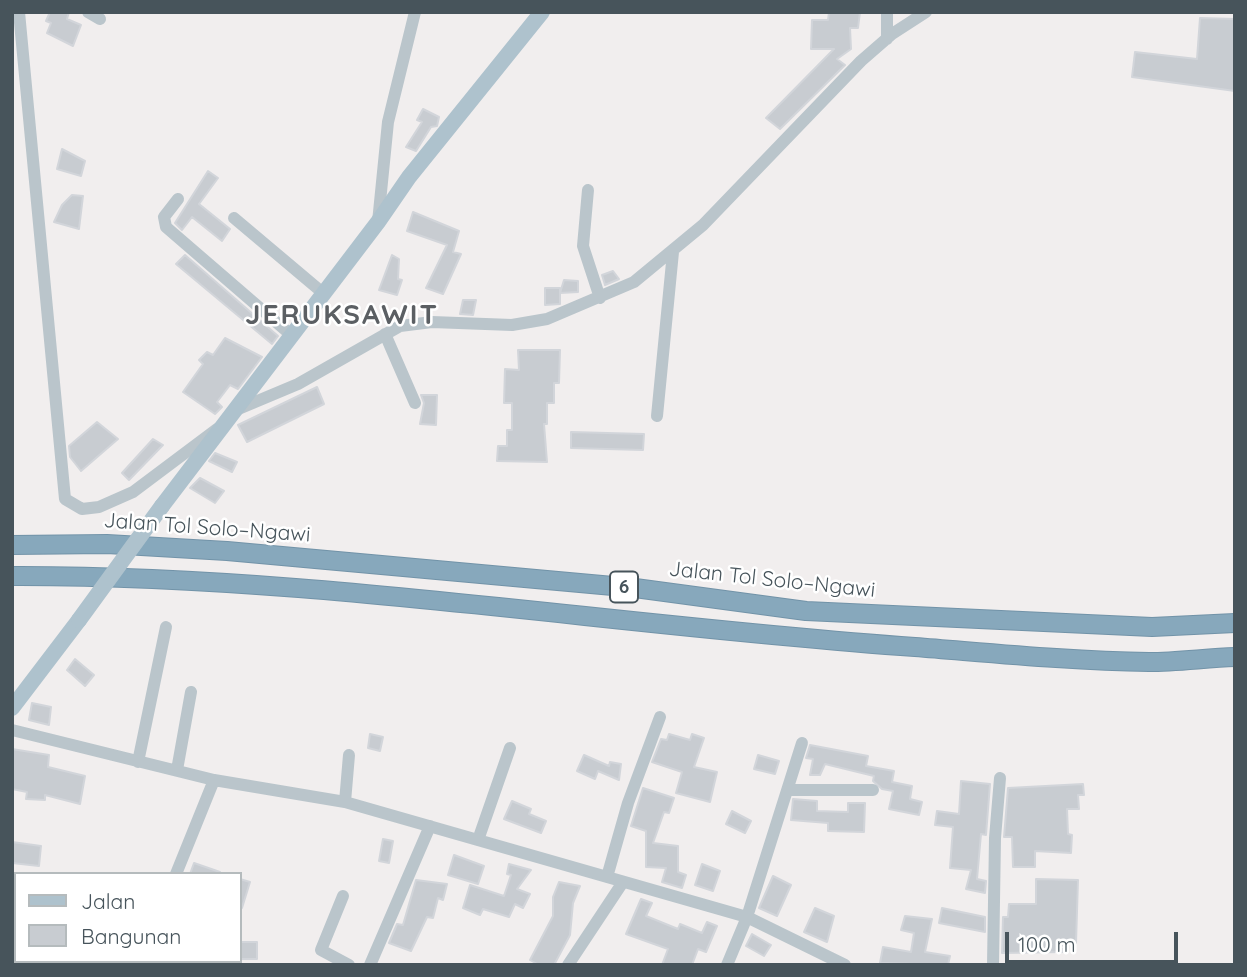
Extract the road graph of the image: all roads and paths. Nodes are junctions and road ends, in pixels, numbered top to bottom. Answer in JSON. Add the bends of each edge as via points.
{"nodes":[{"id":1,"x":19,"y":12,"type":"edge"},
{"id":2,"x":88,"y":12,"type":"edge"},
{"id":3,"x":415,"y":12,"type":"edge"},
{"id":4,"x":542,"y":12,"type":"edge"},
{"id":5,"x":887,"y":12,"type":"edge"},
{"id":6,"x":926,"y":12,"type":"edge"},
{"id":7,"x":100,"y":19,"type":"dead end"},
{"id":8,"x":887,"y":39,"type":"junction"},
{"id":9,"x":588,"y":190,"type":"dead end"},
{"id":10,"x":178,"y":198,"type":"dead end"},
{"id":11,"x":234,"y":219,"type":"dead end"},
{"id":12,"x":378,"y":222,"type":"junction"},
{"id":13,"x":674,"y":252,"type":"junction"},
{"id":14,"x":323,"y":293,"type":"junction"},
{"id":15,"x":600,"y":299,"type":"junction"},
{"id":16,"x":290,"y":334,"type":"junction"},
{"id":17,"x":385,"y":334,"type":"junction"},
{"id":18,"x":415,"y":403,"type":"dead end"},
{"id":19,"x":232,"y":412,"type":"junction"},
{"id":20,"x":657,"y":416,"type":"dead end"},
{"id":21,"x":220,"y":427,"type":"junction"},
{"id":22,"x":12,"y":545,"type":"edge"},
{"id":23,"x":12,"y":576,"type":"edge"},
{"id":24,"x":1235,"y":623,"type":"edge"},
{"id":25,"x":166,"y":627,"type":"dead end"},
{"id":26,"x":1235,"y":657,"type":"edge"},
{"id":27,"x":191,"y":692,"type":"dead end"},
{"id":28,"x":12,"y":708,"type":"edge"},
{"id":29,"x":660,"y":717,"type":"dead end"},
{"id":30,"x":12,"y":730,"type":"edge"},
{"id":31,"x":802,"y":743,"type":"dead end"},
{"id":32,"x":510,"y":748,"type":"dead end"},
{"id":33,"x":349,"y":755,"type":"dead end"},
{"id":34,"x":138,"y":762,"type":"junction"},
{"id":35,"x":177,"y":770,"type":"junction"},
{"id":36,"x":1000,"y":778,"type":"dead end"},
{"id":37,"x":215,"y":780,"type":"junction"},
{"id":38,"x":789,"y":790,"type":"junction"},
{"id":39,"x":873,"y":790,"type":"dead end"},
{"id":40,"x":345,"y":802,"type":"junction"},
{"id":41,"x":430,"y":826,"type":"junction"},
{"id":42,"x":478,"y":840,"type":"junction"},
{"id":43,"x":177,"y":872,"type":"edge"},
{"id":44,"x":607,"y":877,"type":"junction"},
{"id":45,"x":623,"y":882,"type":"junction"},
{"id":46,"x":343,"y":896,"type":"dead end"},
{"id":47,"x":747,"y":916,"type":"junction"},
{"id":48,"x":349,"y":965,"type":"edge"},
{"id":49,"x":370,"y":965,"type":"edge"},
{"id":50,"x":568,"y":965,"type":"edge"},
{"id":51,"x":727,"y":965,"type":"edge"},
{"id":52,"x":845,"y":965,"type":"edge"},
{"id":53,"x":993,"y":965,"type":"edge"}],
"edges":[{"from":1,"to":21,"type":"street","via":[[65,499],[82,509],[119,498]]},
{"from":2,"to":7,"type":"street"},
{"from":3,"to":12,"type":"street","via":[[388,122]]},
{"from":4,"to":12,"type":"main road"},
{"from":5,"to":8,"type":"street"},
{"from":6,"to":8,"type":"street"},
{"from":8,"to":13,"type":"street","via":[[831,89]]},
{"from":9,"to":15,"type":"street","via":[[583,246]]},
{"from":10,"to":16,"type":"street","via":[[164,217],[166,227]]},
{"from":11,"to":14,"type":"street"},
{"from":12,"to":14,"type":"main road"},
{"from":13,"to":15,"type":"street","via":[[634,282]]},
{"from":13,"to":20,"type":"street"},
{"from":14,"to":16,"type":"main road"},
{"from":15,"to":17,"type":"street","via":[[524,323],[416,323]]},
{"from":16,"to":19,"type":"main road"},
{"from":17,"to":18,"type":"street"},
{"from":17,"to":19,"type":"street","via":[[298,384]]},
{"from":19,"to":21,"type":"main road"},
{"from":21,"to":28,"type":"main road","bridge":true},
{"from":22,"to":24,"type":"highway","name":"Jalan Tol Solo–Ngawi","number":"6","via":[[107,544],[280,555],[635,588],[806,611],[1152,628]]},
{"from":23,"to":26,"type":"highway","number":"6","via":[[98,576],[382,596],[964,651],[1149,662]]},
{"from":25,"to":34,"type":"street"},
{"from":27,"to":35,"type":"street"},
{"from":29,"to":44,"type":"street"},
{"from":30,"to":34,"type":"street"},
{"from":31,"to":38,"type":"street"},
{"from":32,"to":42,"type":"street"},
{"from":33,"to":40,"type":"street"},
{"from":34,"to":35,"type":"street"},
{"from":35,"to":37,"type":"street"},
{"from":36,"to":53,"type":"street"},
{"from":37,"to":40,"type":"street"},
{"from":37,"to":43,"type":"street"},
{"from":38,"to":39,"type":"street"},
{"from":38,"to":47,"type":"street"},
{"from":40,"to":41,"type":"street"},
{"from":41,"to":42,"type":"street"},
{"from":41,"to":49,"type":"street"},
{"from":42,"to":44,"type":"street"},
{"from":44,"to":45,"type":"street"},
{"from":45,"to":47,"type":"street"},
{"from":45,"to":50,"type":"street"},
{"from":46,"to":48,"type":"street","via":[[321,950]]},
{"from":47,"to":51,"type":"street"},
{"from":47,"to":52,"type":"street"}]}
